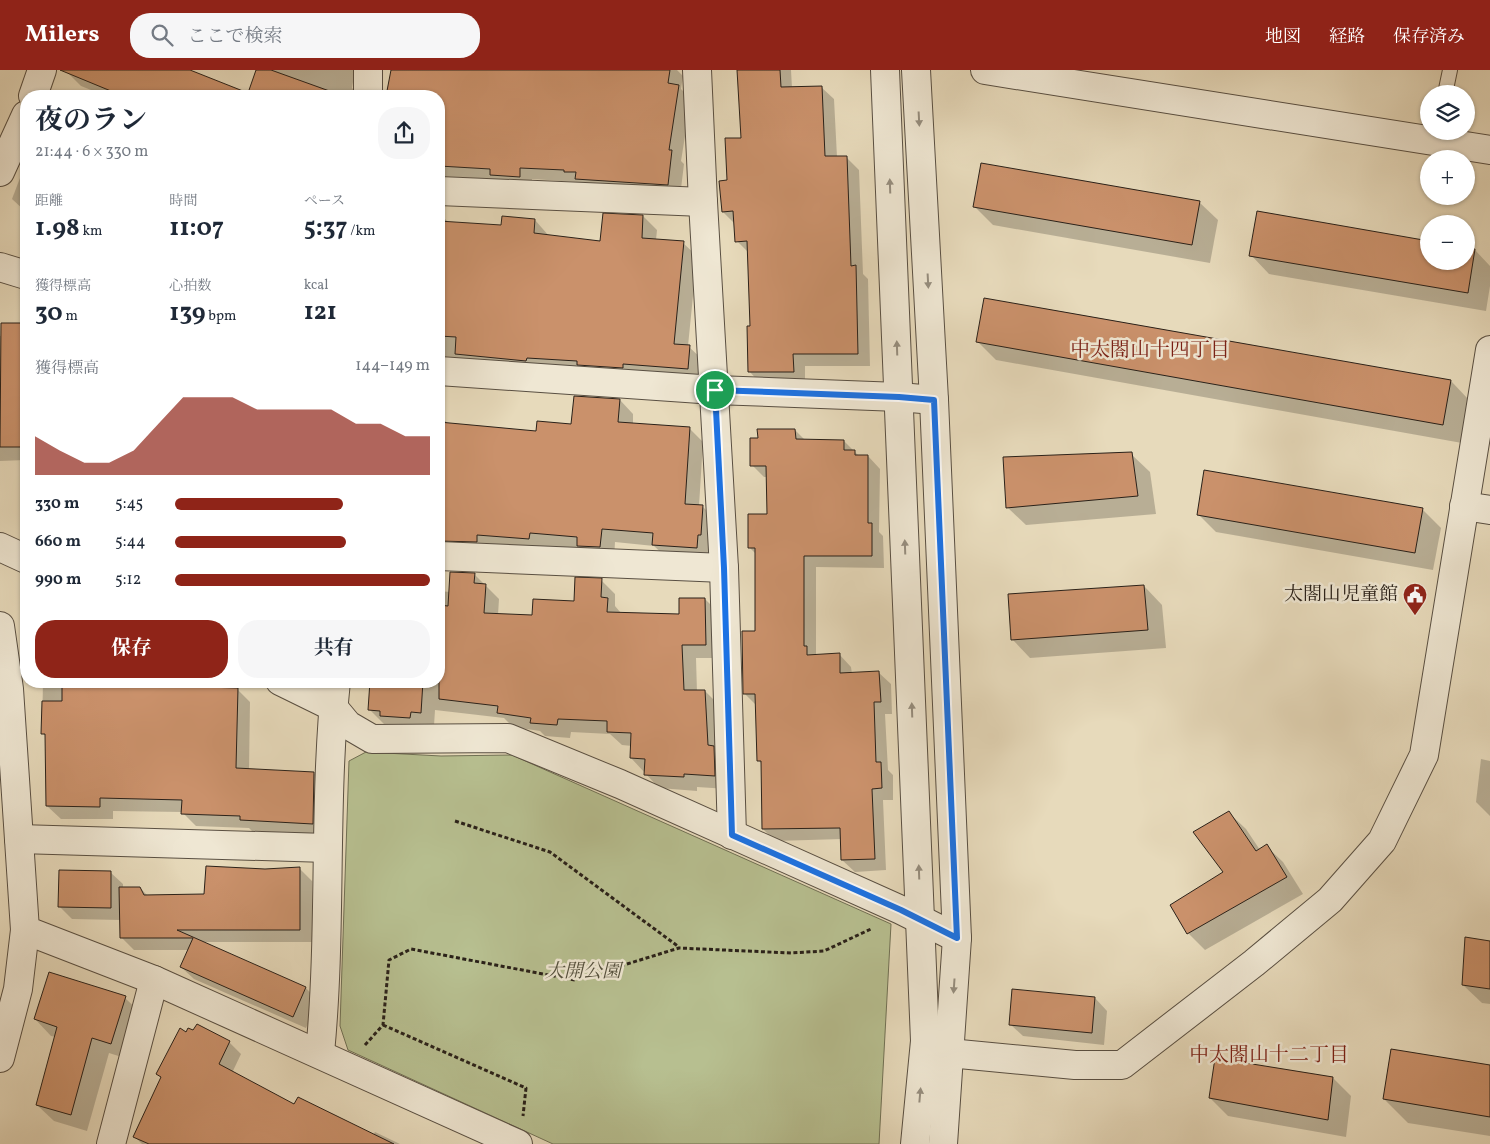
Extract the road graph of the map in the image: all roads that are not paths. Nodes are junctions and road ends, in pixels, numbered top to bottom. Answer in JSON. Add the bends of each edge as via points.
{"nodes":[{"id":1,"x":368,"y":70,"type":"edge"},
{"id":2,"x":697,"y":70,"type":"edge"},
{"id":3,"x":885,"y":70,"type":"edge"},
{"id":4,"x":916,"y":70,"type":"edge"},
{"id":5,"x":985,"y":70,"type":"edge"},
{"id":6,"x":1450,"y":70,"type":"edge"},
{"id":7,"x":1447,"y":85,"type":"edge"},
{"id":8,"x":368,"y":90,"type":"edge"},
{"id":9,"x":20,"y":130,"type":"edge"},
{"id":10,"x":1420,"y":133,"type":"edge"},
{"id":11,"x":1453,"y":140,"type":"edge"},
{"id":12,"x":1490,"y":150,"type":"edge"},
{"id":13,"x":0,"y":172,"type":"edge"},
{"id":14,"x":445,"y":191,"type":"edge"},
{"id":15,"x":703,"y":202,"type":"junction"},
{"id":16,"x":0,"y":267,"type":"edge"},
{"id":17,"x":20,"y":273,"type":"edge"},
{"id":18,"x":1490,"y":350,"type":"edge"},
{"id":19,"x":445,"y":371,"type":"edge"},
{"id":20,"x":715,"y":390,"type":"junction"},
{"id":21,"x":899,"y":397,"type":"junction"},
{"id":22,"x":934,"y":400,"type":"junction"},
{"id":23,"x":1477,"y":508,"type":"edge"},
{"id":24,"x":0,"y":547,"type":"edge"},
{"id":25,"x":20,"y":556,"type":"edge"},
{"id":26,"x":445,"y":556,"type":"edge"},
{"id":27,"x":724,"y":568,"type":"junction"},
{"id":28,"x":0,"y":626,"type":"edge"},
{"id":29,"x":310,"y":688,"type":"edge"},
{"id":30,"x":5,"y":690,"type":"edge"},
{"id":31,"x":335,"y":694,"type":"edge"},
{"id":32,"x":732,"y":835,"type":"junction"},
{"id":33,"x":19,"y":839,"type":"junction"},
{"id":34,"x":327,"y":848,"type":"junction"},
{"id":35,"x":911,"y":915,"type":"junction"},
{"id":36,"x":25,"y":930,"type":"junction"},
{"id":37,"x":957,"y":938,"type":"junction"},
{"id":38,"x":154,"y":980,"type":"junction"},
{"id":39,"x":320,"y":1053,"type":"junction"},
{"id":40,"x":949,"y":1053,"type":"junction"},
{"id":41,"x":0,"y":1058,"type":"edge"},
{"id":42,"x":520,"y":1135,"type":"edge"},
{"id":43,"x":111,"y":1144,"type":"edge"},
{"id":44,"x":915,"y":1144,"type":"edge"},
{"id":45,"x":943,"y":1144,"type":"edge"}],
"edges":[{"from":1,"to":8,"type":"street"},
{"from":2,"to":15,"type":"street"},
{"from":21,"to":3,"type":"street","one_way":true},
{"from":4,"to":22,"type":"street","one_way":true},
{"from":5,"to":10,"type":"street"},
{"from":6,"to":7,"type":"lane"},
{"from":9,"to":13,"type":"street"},
{"from":11,"to":12,"type":"street"},
{"from":14,"to":15,"type":"street"},
{"from":15,"to":20,"type":"street"},
{"from":16,"to":17,"type":"street"},
{"from":18,"to":23,"type":"street"},
{"from":19,"to":20,"type":"street"},
{"from":20,"to":21,"type":"street"},
{"from":20,"to":27,"type":"street"},
{"from":21,"to":22,"type":"street"},
{"from":35,"to":21,"type":"street","one_way":true},
{"from":22,"to":37,"type":"street"},
{"from":23,"to":40,"type":"street","via":[[1424,756],[1382,841],[1330,900],[1122,1065],[1075,1065]]},
{"from":24,"to":25,"type":"street"},
{"from":26,"to":27,"type":"street"},
{"from":27,"to":32,"type":"street"},
{"from":28,"to":30,"type":"street"},
{"from":29,"to":31,"type":"street"},
{"from":30,"to":33,"type":"street"},
{"from":31,"to":32,"type":"street","via":[[348,725],[372,738],[508,738]]},
{"from":31,"to":34,"type":"street"},
{"from":32,"to":35,"type":"street"},
{"from":33,"to":34,"type":"street"},
{"from":33,"to":36,"type":"street"},
{"from":34,"to":39,"type":"street","via":[[326,989]]},
{"from":35,"to":37,"type":"street"},
{"from":44,"to":35,"type":"street","one_way":true,"via":[[925,1040]]},
{"from":36,"to":38,"type":"street"},
{"from":36,"to":41,"type":"street","via":[[18,989]]},
{"from":37,"to":40,"type":"street","one_way":true},
{"from":38,"to":39,"type":"street"},
{"from":38,"to":43,"type":"street"},
{"from":39,"to":42,"type":"street"},
{"from":40,"to":45,"type":"street"}]}
